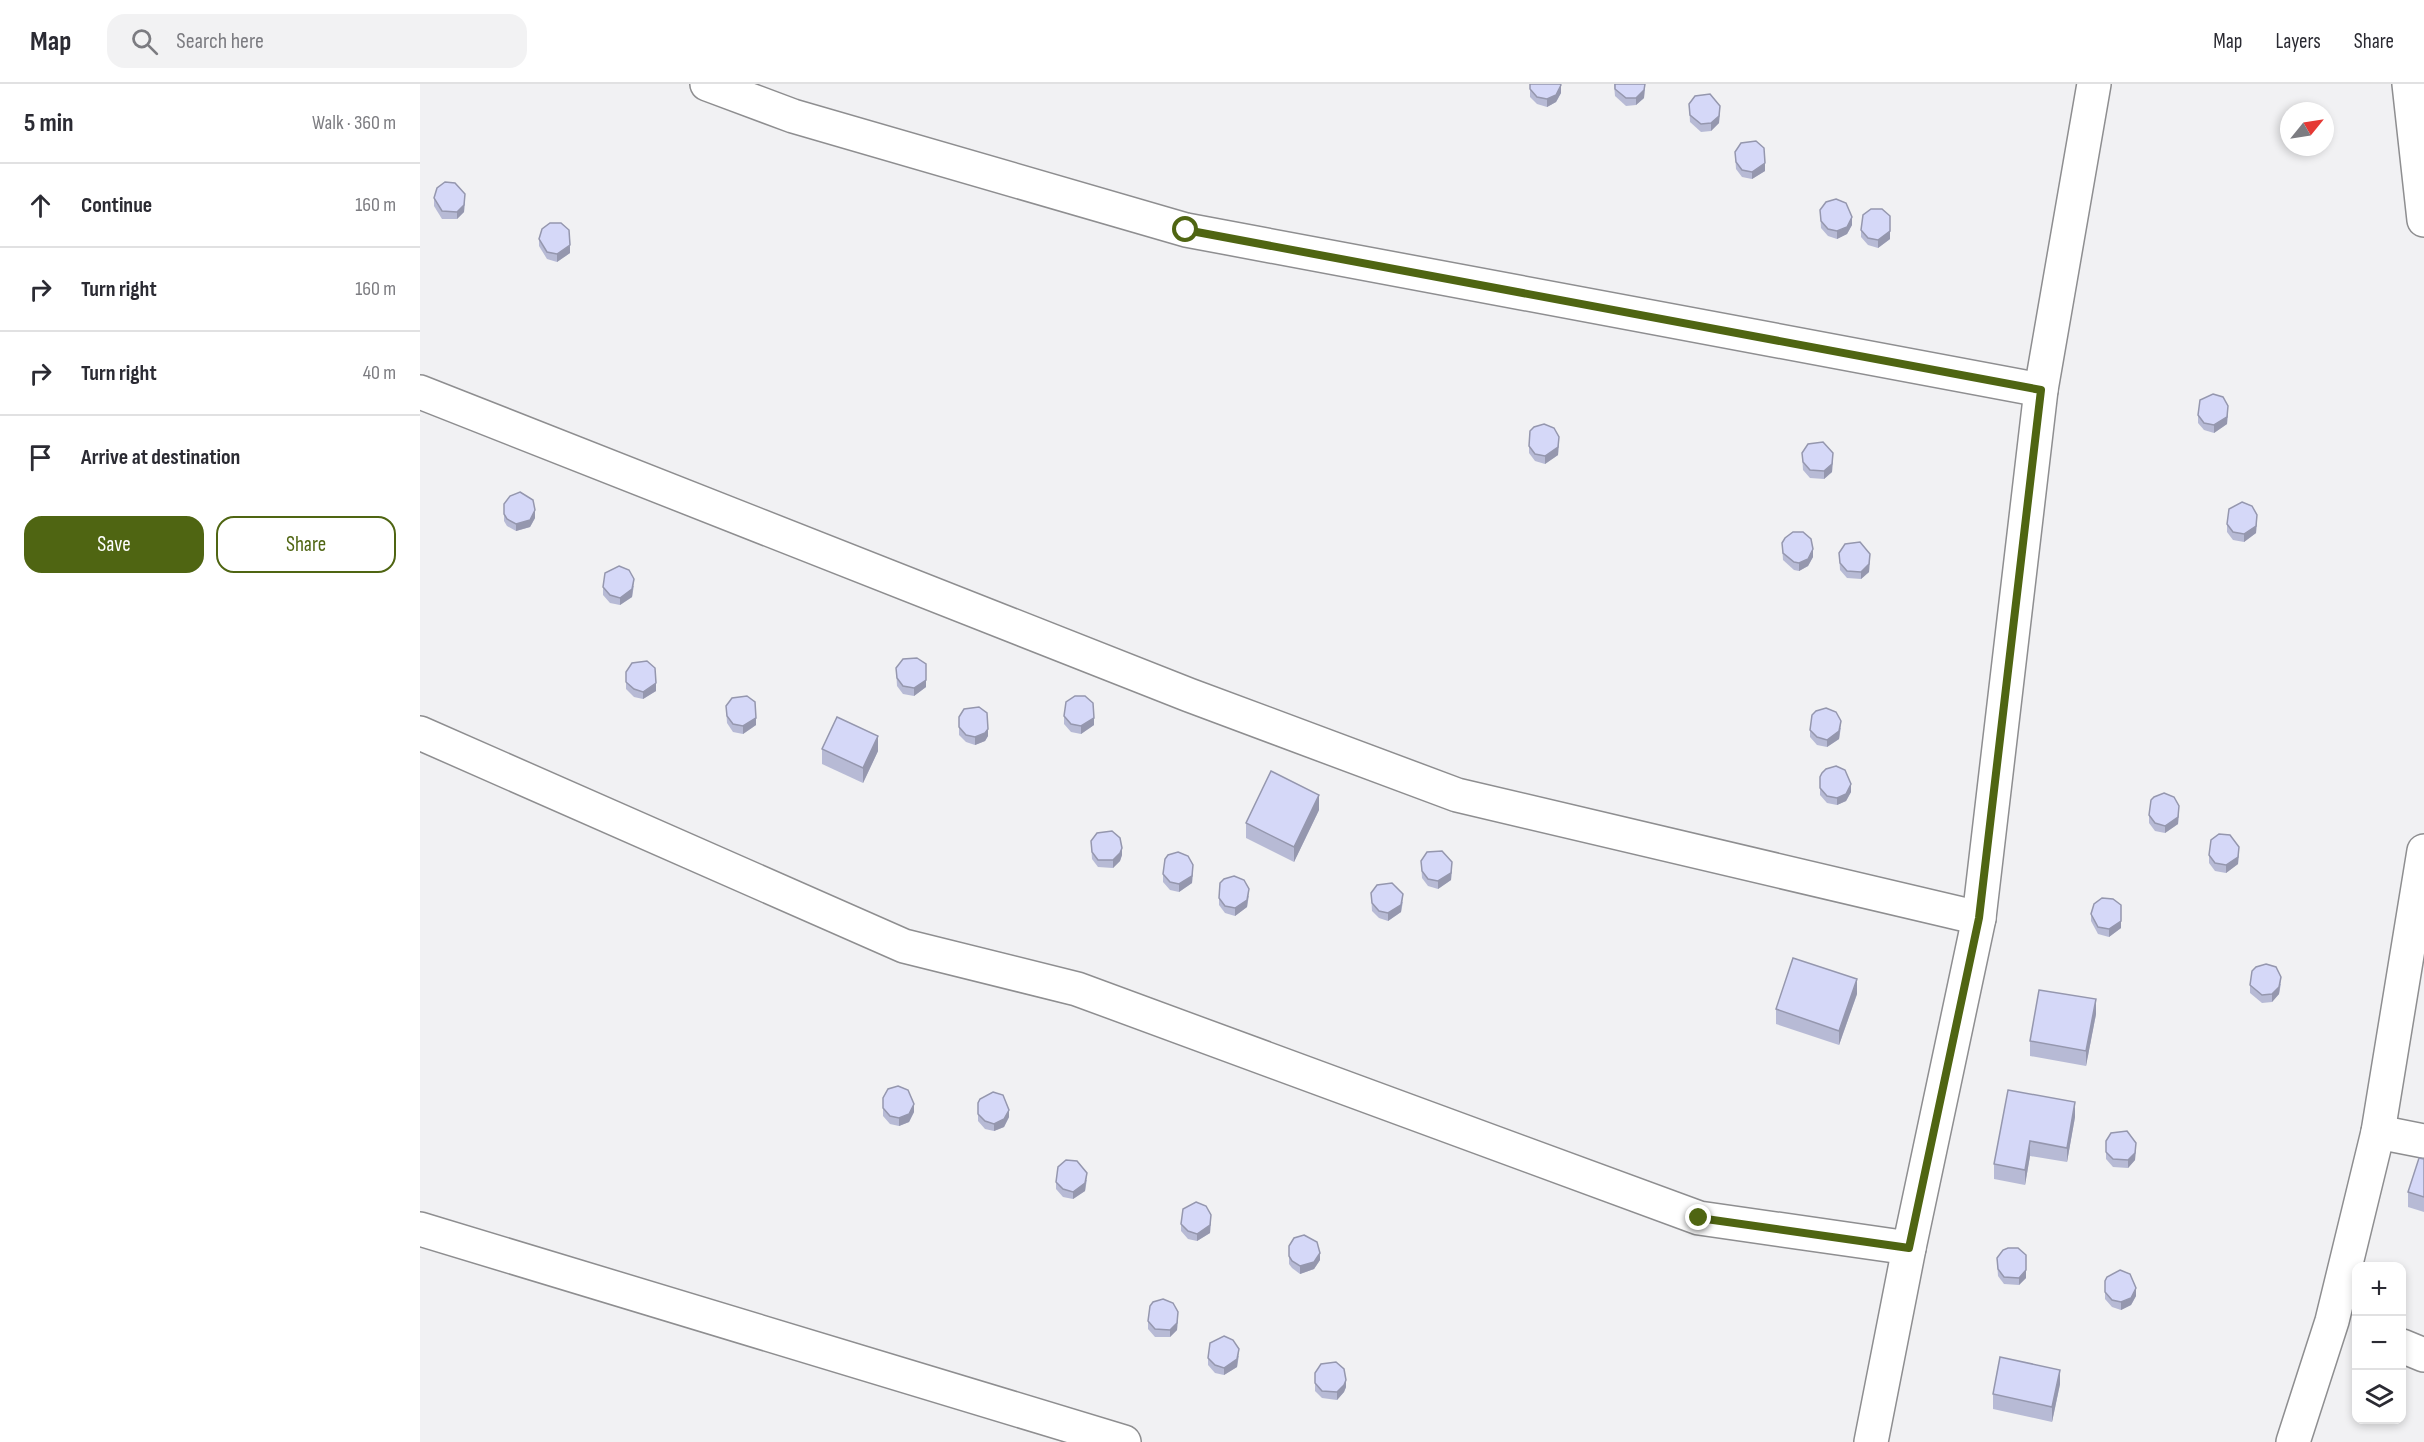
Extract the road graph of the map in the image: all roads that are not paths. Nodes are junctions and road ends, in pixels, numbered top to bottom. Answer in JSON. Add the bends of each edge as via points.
{"nodes":[{"id":1,"x":706,"y":84,"type":"edge"},
{"id":2,"x":2094,"y":84,"type":"edge"},
{"id":3,"x":2409,"y":84,"type":"edge"},
{"id":4,"x":2424,"y":220,"type":"edge"},
{"id":5,"x":2041,"y":390,"type":"junction"},
{"id":6,"x":420,"y":392,"type":"edge"},
{"id":7,"x":420,"y":733,"type":"edge"},
{"id":8,"x":2424,"y":851,"type":"edge"},
{"id":9,"x":1979,"y":918,"type":"junction"},
{"id":10,"x":2378,"y":1132,"type":"junction"},
{"id":11,"x":2424,"y":1141,"type":"edge"},
{"id":12,"x":420,"y":1228,"type":"edge"},
{"id":13,"x":1909,"y":1248,"type":"junction"},
{"id":14,"x":2344,"y":1325,"type":"edge"},
{"id":15,"x":2406,"y":1348,"type":"edge"},
{"id":16,"x":2424,"y":1355,"type":"edge"},
{"id":17,"x":1124,"y":1442,"type":"edge"},
{"id":18,"x":1871,"y":1442,"type":"edge"},
{"id":19,"x":2293,"y":1442,"type":"edge"}],
"edges":[{"from":1,"to":5,"type":"street","via":[[793,116],[1186,230]]},
{"from":2,"to":5,"type":"street"},
{"from":3,"to":4,"type":"street"},
{"from":5,"to":9,"type":"street"},
{"from":6,"to":9,"type":"street","via":[[1189,695],[1457,795]]},
{"from":7,"to":13,"type":"street","via":[[904,946],[1077,989],[1699,1218]]},
{"from":8,"to":10,"type":"street"},
{"from":9,"to":13,"type":"street"},
{"from":10,"to":11,"type":"street"},
{"from":10,"to":14,"type":"street"},
{"from":12,"to":17,"type":"street"},
{"from":13,"to":18,"type":"street"},
{"from":14,"to":19,"type":"street"},
{"from":15,"to":16,"type":"street"}]}
